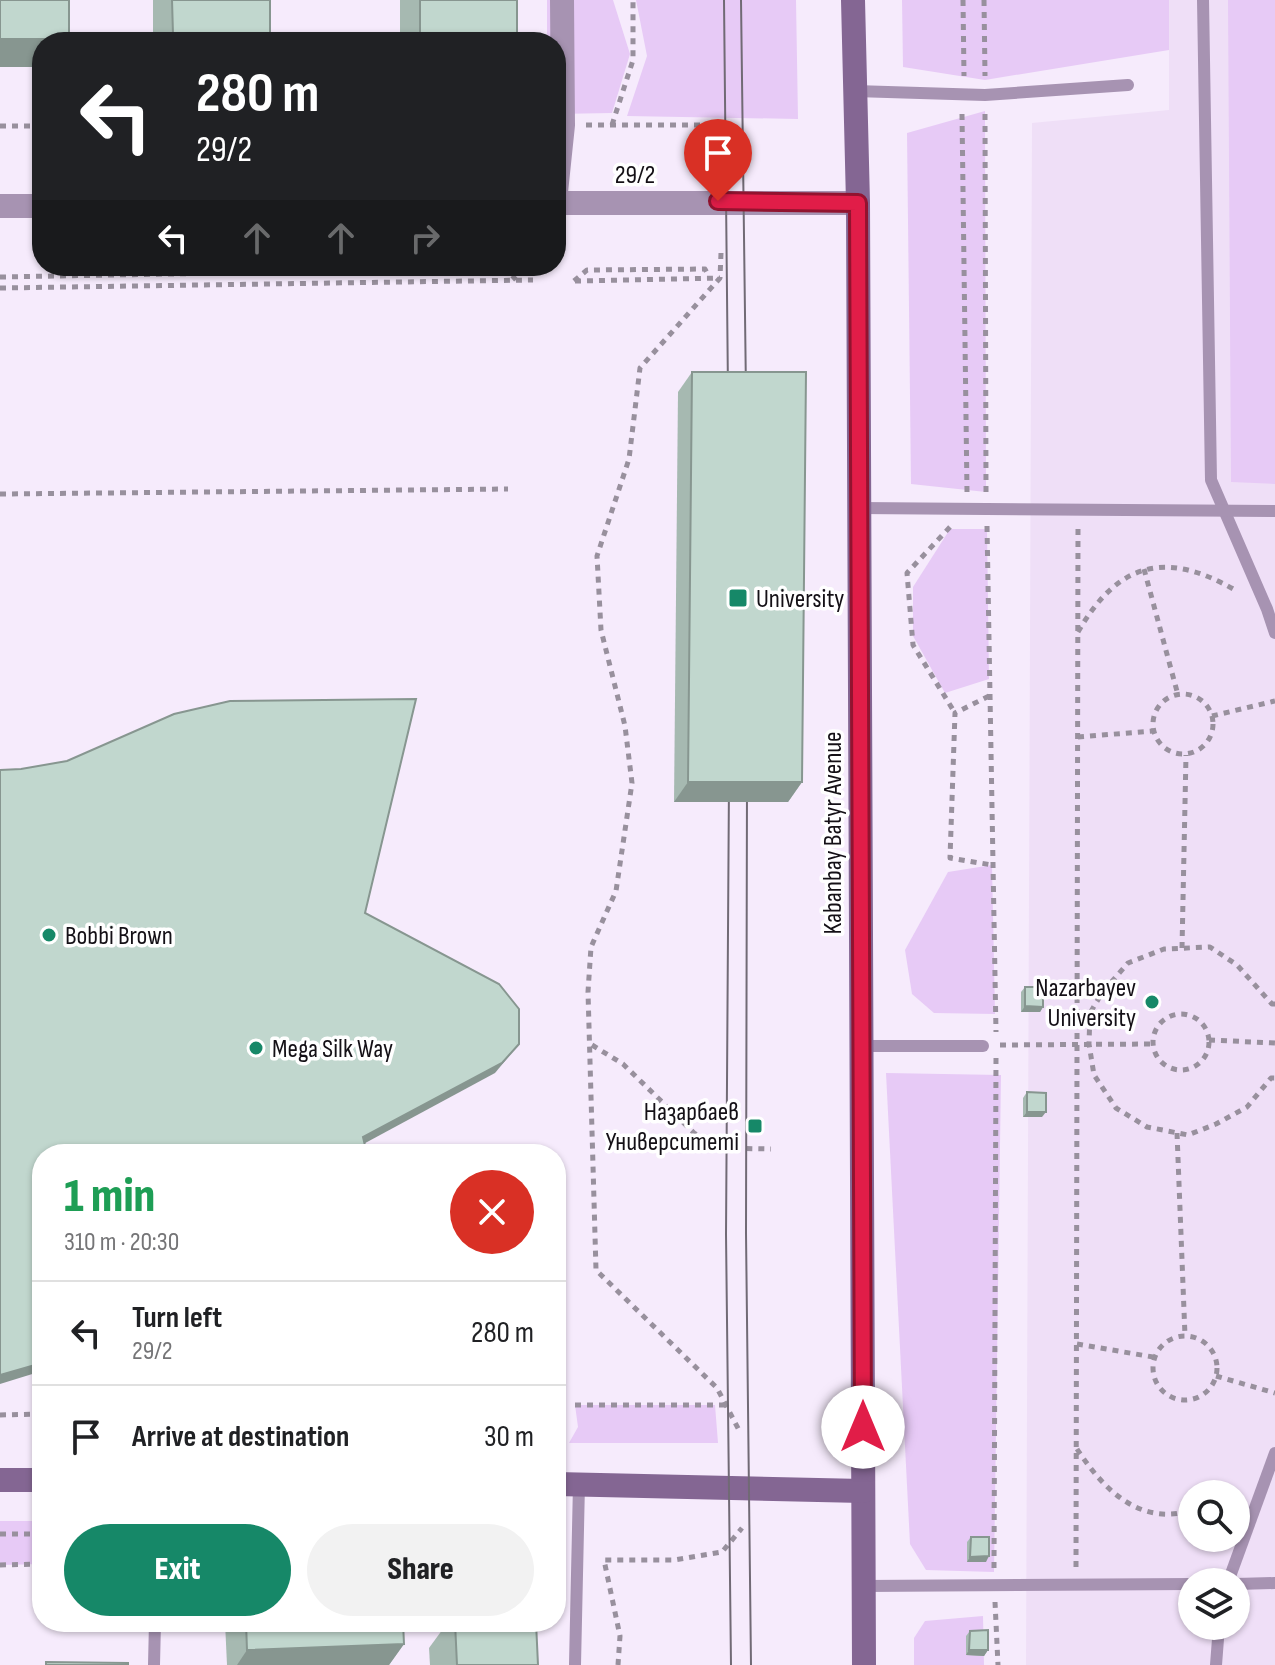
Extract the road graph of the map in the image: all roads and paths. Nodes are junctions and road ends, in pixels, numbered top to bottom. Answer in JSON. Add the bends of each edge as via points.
{"nodes":[{"id":1,"x":562,"y":0,"type":"edge"},
{"id":2,"x":633,"y":0,"type":"edge"},
{"id":3,"x":853,"y":0,"type":"edge"},
{"id":4,"x":963,"y":0,"type":"edge"},
{"id":5,"x":984,"y":0,"type":"edge"},
{"id":6,"x":1203,"y":0,"type":"edge"},
{"id":7,"x":562,"y":32,"type":"edge"},
{"id":8,"x":1128,"y":85,"type":"dead end"},
{"id":9,"x":855,"y":91,"type":"junction"},
{"id":10,"x":964,"y":94,"type":"junction"},
{"id":11,"x":985,"y":95,"type":"junction"},
{"id":12,"x":566,"y":125,"type":"edge"},
{"id":13,"x":612,"y":125,"type":"junction"},
{"id":14,"x":0,"y":126,"type":"edge"},
{"id":15,"x":32,"y":126,"type":"edge"},
{"id":16,"x":726,"y":161,"type":"dead end"},
{"id":17,"x":566,"y":203,"type":"edge"},
{"id":18,"x":858,"y":203,"type":"junction"},
{"id":19,"x":0,"y":206,"type":"edge"},
{"id":20,"x":32,"y":206,"type":"edge"},
{"id":21,"x":721,"y":253,"type":"dead end"},
{"id":22,"x":56,"y":276,"type":"edge"},
{"id":23,"x":513,"y":276,"type":"edge"},
{"id":24,"x":0,"y":277,"type":"edge"},
{"id":25,"x":720,"y":278,"type":"junction"},
{"id":26,"x":710,"y":279,"type":"junction"},
{"id":27,"x":516,"y":280,"type":"junction"},
{"id":28,"x":533,"y":280,"type":"dead end"},
{"id":29,"x":0,"y":288,"type":"edge"},
{"id":30,"x":508,"y":489,"type":"dead end"},
{"id":31,"x":0,"y":494,"type":"edge"},
{"id":32,"x":859,"y":508,"type":"junction"},
{"id":33,"x":967,"y":509,"type":"junction"},
{"id":34,"x":986,"y":509,"type":"junction"},
{"id":35,"x":1079,"y":510,"type":"junction"},
{"id":36,"x":1225,"y":511,"type":"junction"},
{"id":37,"x":1275,"y":511,"type":"edge"},
{"id":38,"x":1144,"y":569,"type":"junction"},
{"id":39,"x":1267,"y":609,"type":"junction"},
{"id":40,"x":1078,"y":633,"type":"junction"},
{"id":41,"x":1275,"y":633,"type":"edge"},
{"id":42,"x":1178,"y":695,"type":"junction"},
{"id":43,"x":989,"y":696,"type":"dead end"},
{"id":44,"x":1275,"y":701,"type":"edge"},
{"id":45,"x":955,"y":713,"type":"junction"},
{"id":46,"x":1212,"y":716,"type":"junction"},
{"id":47,"x":1153,"y":731,"type":"junction"},
{"id":48,"x":1078,"y":737,"type":"junction"},
{"id":49,"x":1186,"y":755,"type":"junction"},
{"id":50,"x":992,"y":865,"type":"dead end"},
{"id":51,"x":1182,"y":948,"type":"junction"},
{"id":52,"x":1275,"y":1004,"type":"edge"},
{"id":53,"x":1209,"y":1040,"type":"junction"},
{"id":54,"x":1275,"y":1043,"type":"edge"},
{"id":55,"x":1089,"y":1044,"type":"junction"},
{"id":56,"x":1152,"y":1044,"type":"junction"},
{"id":57,"x":591,"y":1045,"type":"junction"},
{"id":58,"x":1079,"y":1045,"type":"junction"},
{"id":59,"x":861,"y":1046,"type":"junction"},
{"id":60,"x":983,"y":1046,"type":"joint"},
{"id":61,"x":1275,"y":1078,"type":"edge"},
{"id":62,"x":1177,"y":1133,"type":"junction"},
{"id":63,"x":771,"y":1149,"type":"dead end"},
{"id":64,"x":1185,"y":1336,"type":"junction"},
{"id":65,"x":1077,"y":1344,"type":"junction"},
{"id":66,"x":1153,"y":1357,"type":"junction"},
{"id":67,"x":1216,"y":1376,"type":"junction"},
{"id":68,"x":1275,"y":1393,"type":"edge"},
{"id":69,"x":575,"y":1405,"type":"dead end"},
{"id":70,"x":726,"y":1405,"type":"junction"},
{"id":71,"x":32,"y":1414,"type":"edge"},
{"id":72,"x":0,"y":1415,"type":"edge"},
{"id":73,"x":740,"y":1432,"type":"dead end"},
{"id":74,"x":1077,"y":1448,"type":"junction"},
{"id":75,"x":1275,"y":1453,"type":"edge"},
{"id":76,"x":0,"y":1480,"type":"edge"},
{"id":77,"x":32,"y":1480,"type":"edge"},
{"id":78,"x":568,"y":1484,"type":"edge"},
{"id":79,"x":863,"y":1491,"type":"junction"},
{"id":80,"x":1178,"y":1514,"type":"edge"},
{"id":81,"x":742,"y":1528,"type":"dead end"},
{"id":82,"x":0,"y":1534,"type":"edge"},
{"id":83,"x":32,"y":1534,"type":"edge"},
{"id":84,"x":32,"y":1564,"type":"edge"},
{"id":85,"x":0,"y":1565,"type":"edge"},
{"id":86,"x":1233,"y":1568,"type":"edge"},
{"id":87,"x":994,"y":1583,"type":"junction"},
{"id":88,"x":1275,"y":1583,"type":"edge"},
{"id":89,"x":1076,"y":1584,"type":"junction"},
{"id":90,"x":1178,"y":1584,"type":"edge"},
{"id":91,"x":1250,"y":1584,"type":"edge"},
{"id":92,"x":864,"y":1586,"type":"junction"},
{"id":93,"x":155,"y":1632,"type":"edge"},
{"id":94,"x":1218,"y":1640,"type":"edge"},
{"id":95,"x":154,"y":1665,"type":"edge"},
{"id":96,"x":575,"y":1665,"type":"edge"},
{"id":97,"x":618,"y":1665,"type":"edge"},
{"id":98,"x":864,"y":1665,"type":"edge"},
{"id":99,"x":998,"y":1665,"type":"edge"},
{"id":100,"x":1216,"y":1665,"type":"edge"}],
"edges":[{"from":1,"to":7,"type":"street"},
{"from":2,"to":13,"type":"path","via":[[633,60]]},
{"from":3,"to":9,"type":"main road","name":"Kabanbay Batyr Avenue"},
{"from":4,"to":10,"type":"path"},
{"from":5,"to":11,"type":"path"},
{"from":6,"to":36,"type":"lane","via":[[1211,480]]},
{"from":8,"to":11,"type":"lane"},
{"from":9,"to":10,"type":"lane"},
{"from":9,"to":18,"type":"main road","name":"Kabanbay Batyr Avenue"},
{"from":10,"to":11,"type":"lane"},
{"from":10,"to":33,"type":"path"},
{"from":11,"to":34,"type":"path"},
{"from":12,"to":13,"type":"path"},
{"from":13,"to":16,"type":"path","via":[[729,125]]},
{"from":14,"to":15,"type":"path"},
{"from":17,"to":18,"type":"street","name":"29/2"},
{"from":18,"to":32,"type":"main road","name":"Kabanbay Batyr Avenue"},
{"from":19,"to":20,"type":"street"},
{"from":21,"to":25,"type":"path"},
{"from":22,"to":24,"type":"path"},
{"from":23,"to":27,"type":"path"},
{"from":25,"to":26,"type":"path"},
{"from":25,"to":57,"type":"path","via":[[640,368],[629,459],[597,556],[601,630],[625,726],[632,783],[616,891],[591,947]]},
{"from":26,"to":26,"type":"path","via":[[574,281],[587,270],[705,269]]},
{"from":27,"to":28,"type":"path"},
{"from":27,"to":29,"type":"path"},
{"from":30,"to":31,"type":"path"},
{"from":32,"to":33,"type":"lane"},
{"from":32,"to":59,"type":"main road","name":"Kabanbay Batyr Avenue"},
{"from":33,"to":34,"type":"lane"},
{"from":33,"to":45,"type":"path","via":[[907,573],[913,645]]},
{"from":34,"to":35,"type":"lane"},
{"from":35,"to":36,"type":"lane"},
{"from":35,"to":40,"type":"path"},
{"from":36,"to":37,"type":"lane"},
{"from":36,"to":39,"type":"lane"},
{"from":38,"to":39,"type":"path","via":[[1173,566],[1199,571]]},
{"from":38,"to":40,"type":"path","via":[[1101,596]]},
{"from":38,"to":42,"type":"path"},
{"from":39,"to":41,"type":"lane"},
{"from":40,"to":48,"type":"path"},
{"from":42,"to":46,"type":"path","via":[[1192,694],[1209,706]]},
{"from":42,"to":47,"type":"path","via":[[1170,695],[1155,710]]},
{"from":43,"to":45,"type":"path"},
{"from":44,"to":46,"type":"path"},
{"from":45,"to":50,"type":"path","via":[[950,858]]},
{"from":46,"to":49,"type":"path","via":[[1214,726],[1205,746]]},
{"from":47,"to":48,"type":"path"},
{"from":47,"to":49,"type":"path","via":[[1165,749]]},
{"from":48,"to":58,"type":"path"},
{"from":49,"to":51,"type":"path"},
{"from":51,"to":52,"type":"path","via":[[1210,947],[1237,965]]},
{"from":51,"to":55,"type":"path","via":[[1128,963],[1090,1013]]},
{"from":53,"to":54,"type":"path"},
{"from":53,"to":56,"type":"path","via":[[1205,1057],[1191,1068],[1174,1070],[1159,1060]]},
{"from":53,"to":56,"type":"path","via":[[1202,1023],[1187,1014],[1170,1015],[1156,1027]]},
{"from":55,"to":56,"type":"path"},
{"from":55,"to":58,"type":"path"},
{"from":55,"to":62,"type":"path","via":[[1094,1075],[1116,1108],[1147,1127]]},
{"from":57,"to":63,"type":"path","via":[[623,1064],[694,1133],[718,1148]]},
{"from":57,"to":70,"type":"path","via":[[596,1270],[717,1388]]},
{"from":58,"to":60,"type":"path"},
{"from":58,"to":65,"type":"path"},
{"from":59,"to":60,"type":"lane"},
{"from":59,"to":79,"type":"main road","name":"Kabanbay Batyr Avenue"},
{"from":61,"to":62,"type":"path","via":[[1247,1107],[1188,1135]]},
{"from":62,"to":64,"type":"path"},
{"from":64,"to":66,"type":"path","via":[[1168,1340]]},
{"from":64,"to":67,"type":"path","via":[[1210,1346],[1219,1368]]},
{"from":65,"to":66,"type":"path"},
{"from":65,"to":74,"type":"path"},
{"from":66,"to":67,"type":"path","via":[[1154,1380],[1169,1398],[1191,1402],[1211,1389]]},
{"from":67,"to":68,"type":"path"},
{"from":69,"to":70,"type":"path"},
{"from":70,"to":73,"type":"path"},
{"from":71,"to":72,"type":"path"},
{"from":74,"to":80,"type":"path","via":[[1117,1497],[1148,1512]]},
{"from":74,"to":89,"type":"path"},
{"from":75,"to":86,"type":"lane"},
{"from":76,"to":77,"type":"main road"},
{"from":78,"to":79,"type":"main road"},
{"from":78,"to":96,"type":"lane"},
{"from":79,"to":92,"type":"main road","name":"Kabanbay Batyr Avenue"},
{"from":81,"to":97,"type":"path","via":[[722,1552],[674,1560],[604,1560],[620,1636]]},
{"from":82,"to":83,"type":"path"},
{"from":84,"to":85,"type":"path"},
{"from":87,"to":89,"type":"lane"},
{"from":87,"to":92,"type":"lane"},
{"from":87,"to":99,"type":"path"},
{"from":88,"to":91,"type":"lane"},
{"from":89,"to":90,"type":"lane"},
{"from":92,"to":98,"type":"main road","name":"Kabanbay Batyr Avenue"},
{"from":93,"to":95,"type":"lane"},
{"from":94,"to":100,"type":"lane"}]}
